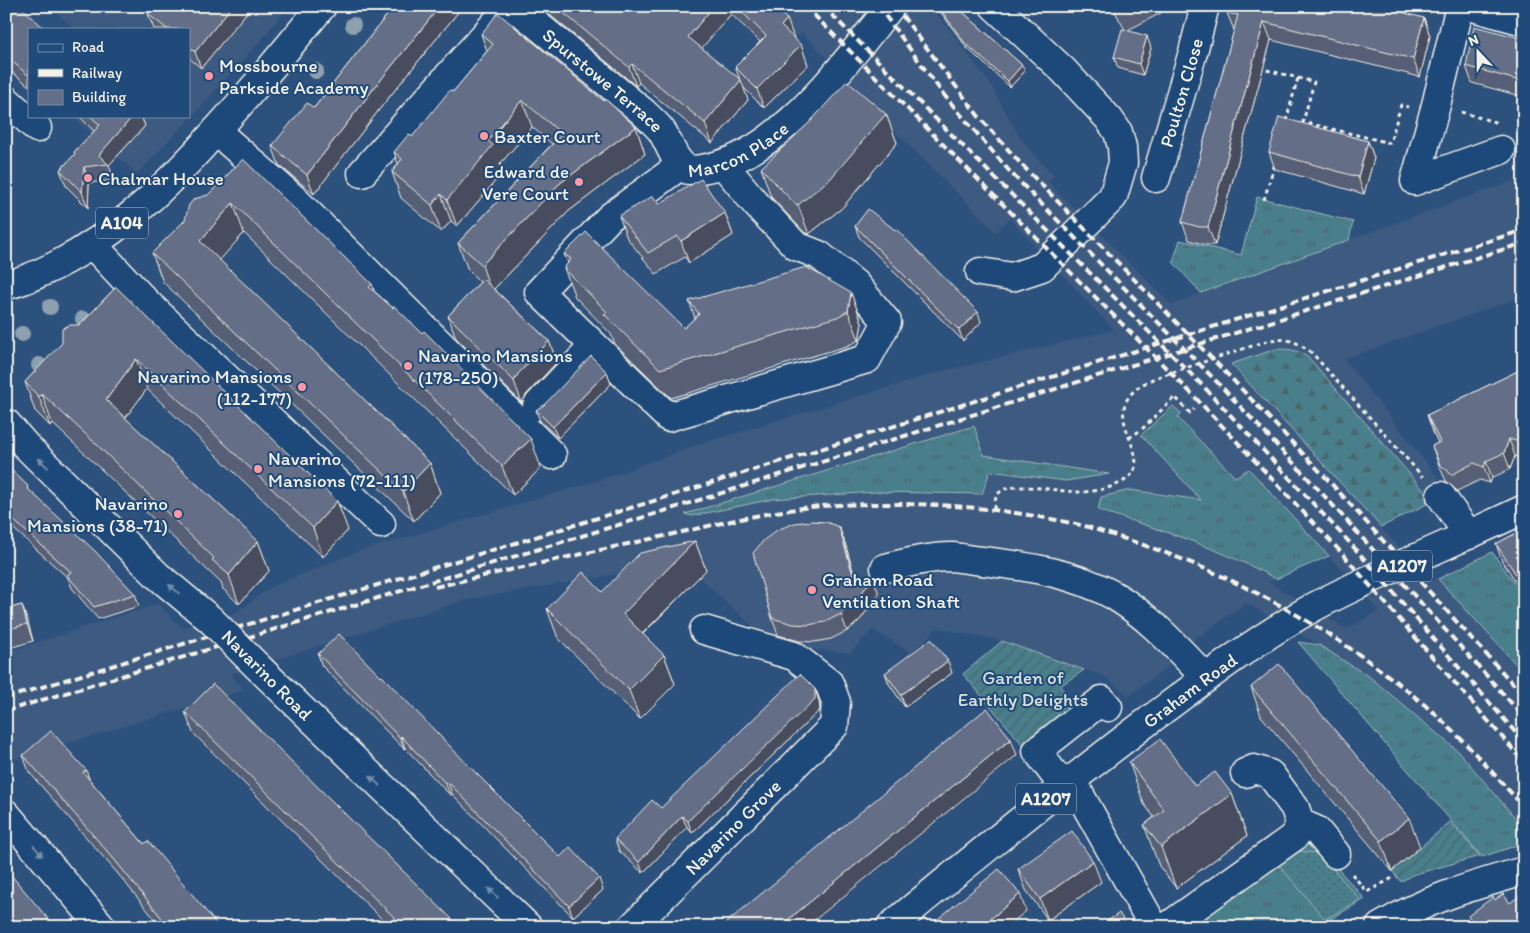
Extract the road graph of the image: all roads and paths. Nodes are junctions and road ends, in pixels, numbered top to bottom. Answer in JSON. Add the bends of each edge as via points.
{"nodes":[{"id":1,"x":322,"y":6,"type":"edge"},
{"id":2,"x":510,"y":6,"type":"edge"},
{"id":3,"x":514,"y":6,"type":"edge"},
{"id":4,"x":891,"y":6,"type":"edge"},
{"id":5,"x":994,"y":6,"type":"edge"},
{"id":6,"x":1205,"y":6,"type":"edge"},
{"id":7,"x":1460,"y":6,"type":"edge"},
{"id":8,"x":1469,"y":6,"type":"edge"},
{"id":9,"x":1524,"y":21,"type":"edge"},
{"id":10,"x":1254,"y":67,"type":"edge"},
{"id":11,"x":1298,"y":78,"type":"junction"},
{"id":12,"x":6,"y":100,"type":"edge"},
{"id":13,"x":1435,"y":109,"type":"junction"},
{"id":14,"x":1285,"y":125,"type":"edge"},
{"id":15,"x":37,"y":128,"type":"dead end"},
{"id":16,"x":216,"y":130,"type":"junction"},
{"id":17,"x":1503,"y":137,"type":"joint"},
{"id":18,"x":1277,"y":154,"type":"edge"},
{"id":19,"x":1122,"y":162,"type":"junction"},
{"id":20,"x":723,"y":164,"type":"junction"},
{"id":21,"x":681,"y":165,"type":"junction"},
{"id":22,"x":362,"y":173,"type":"dead end"},
{"id":23,"x":1264,"y":200,"type":"dead end"},
{"id":24,"x":93,"y":245,"type":"junction"},
{"id":25,"x":980,"y":272,"type":"dead end"},
{"id":26,"x":6,"y":285,"type":"edge"},
{"id":27,"x":594,"y":346,"type":"junction"},
{"id":28,"x":537,"y":406,"type":"dead end"},
{"id":29,"x":1194,"y":409,"type":"dead end"},
{"id":30,"x":6,"y":423,"type":"edge"},
{"id":31,"x":1129,"y":438,"type":"junction"},
{"id":32,"x":552,"y":455,"type":"dead end"},
{"id":33,"x":1441,"y":496,"type":"joint"},
{"id":34,"x":1524,"y":508,"type":"edge"},
{"id":35,"x":994,"y":509,"type":"dead end"},
{"id":36,"x":381,"y":524,"type":"dead end"},
{"id":37,"x":1470,"y":535,"type":"junction"},
{"id":38,"x":885,"y":568,"type":"dead end"},
{"id":39,"x":704,"y":630,"type":"dead end"},
{"id":40,"x":1206,"y":678,"type":"junction"},
{"id":41,"x":1108,"y":707,"type":"dead end"},
{"id":42,"x":1245,"y":773,"type":"dead end"},
{"id":43,"x":1067,"y":783,"type":"junction"},
{"id":44,"x":6,"y":814,"type":"edge"},
{"id":45,"x":1300,"y":823,"type":"junction"},
{"id":46,"x":1336,"y":854,"type":"joint"},
{"id":47,"x":1524,"y":871,"type":"edge"},
{"id":48,"x":1396,"y":876,"type":"dead end"},
{"id":49,"x":102,"y":927,"type":"edge"},
{"id":50,"x":528,"y":927,"type":"edge"},
{"id":51,"x":632,"y":927,"type":"edge"},
{"id":52,"x":890,"y":927,"type":"edge"},
{"id":53,"x":1154,"y":927,"type":"edge"},
{"id":54,"x":1167,"y":927,"type":"edge"},
{"id":55,"x":1380,"y":927,"type":"edge"}],
"edges":[{"from":1,"to":16,"type":"street","number":"A104"},
{"from":2,"to":22,"type":"street"},
{"from":3,"to":21,"type":"street","name":"Spurstowe Terrace","via":[[656,125]]},
{"from":4,"to":20,"type":"street","name":"Marcon Place","via":[[825,87],[791,122]]},
{"from":5,"to":19,"type":"street","via":[[1063,70],[1109,119],[1118,132]]},
{"from":6,"to":19,"type":"street","name":"Poulton Close","via":[[1158,169]]},
{"from":7,"to":13,"type":"street"},
{"from":8,"to":9,"type":"street"},
{"from":10,"to":11,"type":"path"},
{"from":11,"to":13,"type":"path","via":[[1314,82],[1303,122],[1390,143],[1401,105]]},
{"from":11,"to":14,"type":"path"},
{"from":12,"to":15,"type":"street"},
{"from":13,"to":17,"type":"path"},
{"from":13,"to":17,"type":"street","via":[[1415,181]]},
{"from":16,"to":24,"type":"street","number":"A104","via":[[135,213]]},
{"from":16,"to":32,"type":"street","via":[[293,198]]},
{"from":18,"to":23,"type":"path"},
{"from":19,"to":25,"type":"street","via":[[1113,198],[1042,267],[1012,277]]},
{"from":20,"to":21,"type":"street","name":"Marcon Place","via":[[695,170]]},
{"from":20,"to":27,"type":"street","name":"Marcon Place","via":[[796,246],[819,255],[855,284],[887,322],[866,359],[668,417]]},
{"from":21,"to":27,"type":"street","name":"Marcon Place","via":[[610,217],[539,292]]},
{"from":24,"to":26,"type":"street","number":"A104","via":[[45,271]]},
{"from":24,"to":36,"type":"street","via":[[145,300]]},
{"from":27,"to":28,"type":"street"},
{"from":29,"to":31,"type":"path","via":[[1190,413],[1175,397]]},
{"from":50,"to":30,"type":"street","name":"Navarino Road","one_way":true,"bridge":true,"via":[[211,620],[158,576]]},
{"from":31,"to":33,"type":"path","via":[[1123,419],[1124,405],[1131,392],[1142,384],[1270,340],[1292,340],[1312,353]]},
{"from":31,"to":35,"type":"path","via":[[1136,466],[1124,482],[1097,491],[1079,492],[1012,487],[999,492]]},
{"from":33,"to":37,"type":"street"},
{"from":34,"to":37,"type":"street","name":"Graham Road","number":"A1207"},
{"from":37,"to":40,"type":"street","name":"Graham Road","number":"A1207","via":[[1312,608]]},
{"from":38,"to":40,"type":"street","via":[[951,557],[1048,571],[1078,580],[1112,595],[1142,615],[1167,636]]},
{"from":39,"to":51,"type":"street","name":"Navarino Grove","via":[[794,656],[829,683],[836,702],[834,726]]},
{"from":40,"to":43,"type":"street","name":"Graham Road","number":"A1207"},
{"from":41,"to":43,"type":"street","via":[[1102,700],[1036,751]]},
{"from":42,"to":45,"type":"street","via":[[1254,769],[1270,774],[1295,808]]},
{"from":43,"to":52,"type":"street","name":"Graham Road","number":"A1207"},
{"from":43,"to":53,"type":"street","via":[[1080,795]]},
{"from":44,"to":49,"type":"street","one_way":true},
{"from":45,"to":46,"type":"street","via":[[1316,830]]},
{"from":45,"to":54,"type":"street","via":[[1295,836]]},
{"from":46,"to":48,"type":"path","via":[[1367,892]]},
{"from":47,"to":55,"type":"street","via":[[1432,900]]}]}
